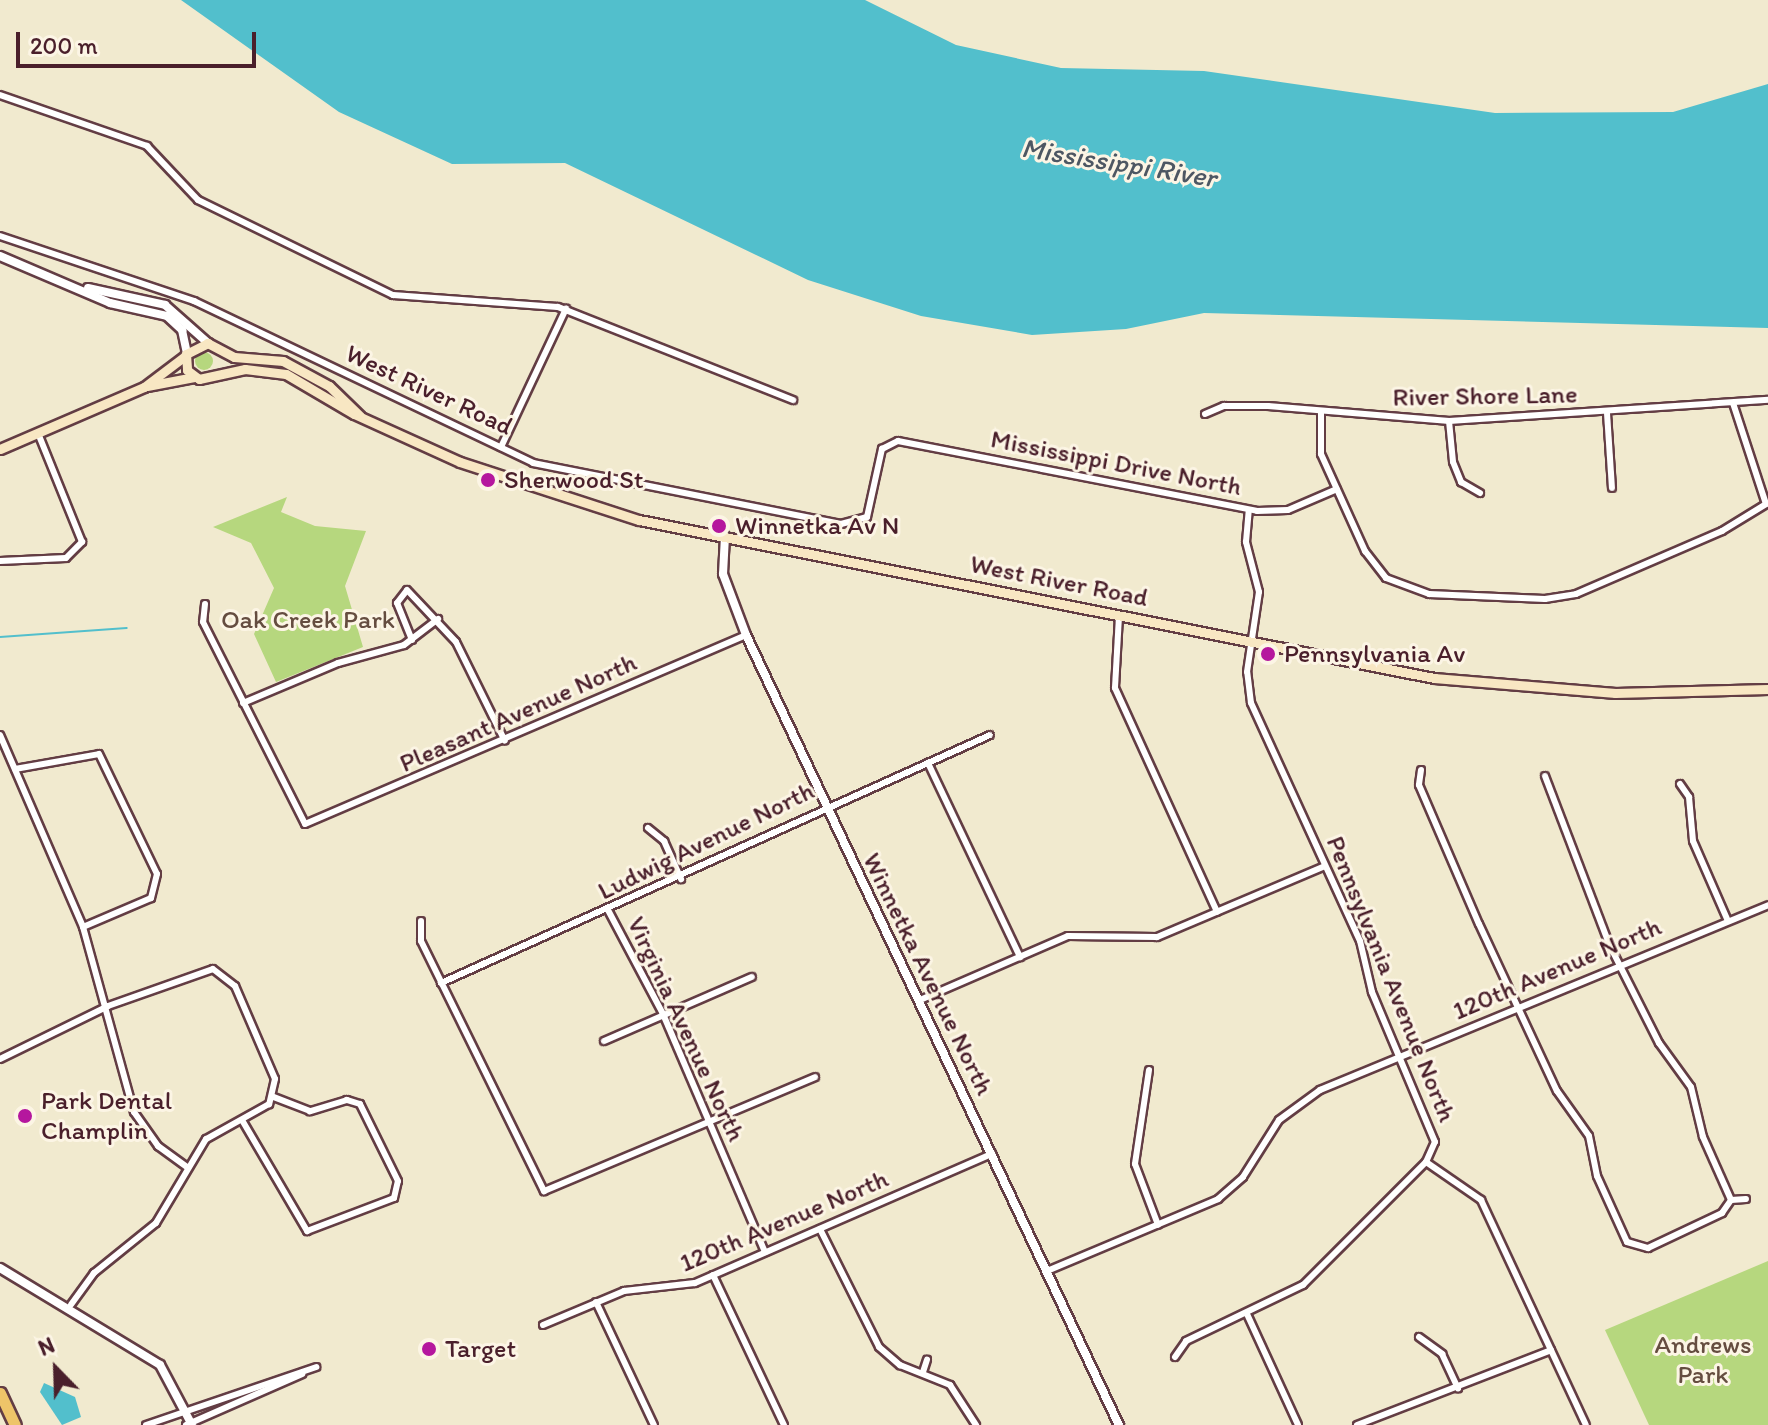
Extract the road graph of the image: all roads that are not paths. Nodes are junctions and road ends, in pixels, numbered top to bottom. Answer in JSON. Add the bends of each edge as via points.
{"nodes":[{"id":1,"x":0,"y":95,"type":"edge"},
{"id":2,"x":0,"y":236,"type":"edge"},
{"id":3,"x":0,"y":256,"type":"edge"},
{"id":4,"x":79,"y":285,"type":"junction"},
{"id":5,"x":566,"y":309,"type":"junction"},
{"id":6,"x":208,"y":343,"type":"junction"},
{"id":7,"x":218,"y":350,"type":"junction"},
{"id":8,"x":186,"y":354,"type":"junction"},
{"id":9,"x":214,"y":376,"type":"junction"},
{"id":10,"x":194,"y":377,"type":"junction"},
{"id":11,"x":144,"y":387,"type":"junction"},
{"id":12,"x":793,"y":400,"type":"dead end"},
{"id":13,"x":1768,"y":400,"type":"edge"},
{"id":14,"x":1733,"y":403,"type":"junction"},
{"id":15,"x":1321,"y":412,"type":"junction"},
{"id":16,"x":1607,"y":413,"type":"junction"},
{"id":17,"x":1205,"y":414,"type":"dead end"},
{"id":18,"x":360,"y":416,"type":"junction"},
{"id":19,"x":1449,"y":421,"type":"junction"},
{"id":20,"x":38,"y":433,"type":"junction"},
{"id":21,"x":501,"y":447,"type":"junction"},
{"id":22,"x":0,"y":449,"type":"edge"},
{"id":23,"x":1612,"y":488,"type":"dead end"},
{"id":24,"x":1337,"y":489,"type":"junction"},
{"id":25,"x":1480,"y":493,"type":"dead end"},
{"id":26,"x":1766,"y":504,"type":"edge"},
{"id":27,"x":1249,"y":510,"type":"junction"},
{"id":28,"x":857,"y":524,"type":"joint"},
{"id":29,"x":725,"y":536,"type":"junction"},
{"id":30,"x":0,"y":561,"type":"edge"},
{"id":31,"x":205,"y":604,"type":"dead end"},
{"id":32,"x":1119,"y":616,"type":"junction"},
{"id":33,"x":438,"y":619,"type":"junction"},
{"id":34,"x":746,"y":635,"type":"junction"},
{"id":35,"x":412,"y":640,"type":"junction"},
{"id":36,"x":1251,"y":643,"type":"junction"},
{"id":37,"x":1768,"y":689,"type":"edge"},
{"id":38,"x":243,"y":703,"type":"junction"},
{"id":39,"x":0,"y":735,"type":"edge"},
{"id":40,"x":990,"y":735,"type":"dead end"},
{"id":41,"x":505,"y":741,"type":"junction"},
{"id":42,"x":928,"y":763,"type":"junction"},
{"id":43,"x":15,"y":769,"type":"junction"},
{"id":44,"x":1421,"y":770,"type":"dead end"},
{"id":45,"x":1545,"y":776,"type":"dead end"},
{"id":46,"x":1680,"y":784,"type":"dead end"},
{"id":47,"x":824,"y":805,"type":"junction"},
{"id":48,"x":648,"y":828,"type":"dead end"},
{"id":49,"x":1325,"y":866,"type":"junction"},
{"id":50,"x":681,"y":879,"type":"junction"},
{"id":51,"x":1768,"y":905,"type":"edge"},
{"id":52,"x":608,"y":910,"type":"junction"},
{"id":53,"x":1217,"y":912,"type":"junction"},
{"id":54,"x":1727,"y":919,"type":"junction"},
{"id":55,"x":421,"y":921,"type":"dead end"},
{"id":56,"x":83,"y":927,"type":"junction"},
{"id":57,"x":1020,"y":957,"type":"junction"},
{"id":58,"x":1619,"y":964,"type":"junction"},
{"id":59,"x":752,"y":977,"type":"dead end"},
{"id":60,"x":441,"y":983,"type":"junction"},
{"id":61,"x":920,"y":1000,"type":"junction"},
{"id":62,"x":108,"y":1006,"type":"junction"},
{"id":63,"x":1518,"y":1007,"type":"junction"},
{"id":64,"x":663,"y":1014,"type":"junction"},
{"id":65,"x":604,"y":1041,"type":"dead end"},
{"id":66,"x":1401,"y":1057,"type":"junction"},
{"id":67,"x":0,"y":1059,"type":"edge"},
{"id":68,"x":1149,"y":1070,"type":"dead end"},
{"id":69,"x":815,"y":1077,"type":"dead end"},
{"id":70,"x":273,"y":1097,"type":"junction"},
{"id":71,"x":242,"y":1120,"type":"junction"},
{"id":72,"x":709,"y":1123,"type":"junction"},
{"id":73,"x":992,"y":1154,"type":"junction"},
{"id":74,"x":1426,"y":1162,"type":"junction"},
{"id":75,"x":188,"y":1168,"type":"junction"},
{"id":76,"x":1746,"y":1199,"type":"dead end"},
{"id":77,"x":1731,"y":1200,"type":"junction"},
{"id":78,"x":1158,"y":1225,"type":"junction"},
{"id":79,"x":820,"y":1229,"type":"junction"},
{"id":80,"x":765,"y":1252,"type":"junction"},
{"id":81,"x":0,"y":1268,"type":"edge"},
{"id":82,"x":1047,"y":1271,"type":"junction"},
{"id":83,"x":713,"y":1275,"type":"junction"},
{"id":84,"x":596,"y":1302,"type":"junction"},
{"id":85,"x":71,"y":1305,"type":"junction"},
{"id":86,"x":1247,"y":1314,"type":"junction"},
{"id":87,"x":543,"y":1325,"type":"dead end"},
{"id":88,"x":1419,"y":1337,"type":"dead end"},
{"id":89,"x":1551,"y":1350,"type":"junction"},
{"id":90,"x":1175,"y":1357,"type":"dead end"},
{"id":91,"x":927,"y":1360,"type":"dead end"},
{"id":92,"x":923,"y":1372,"type":"junction"},
{"id":93,"x":1458,"y":1389,"type":"junction"},
{"id":94,"x":0,"y":1393,"type":"edge"},
{"id":95,"x":186,"y":1408,"type":"junction"},
{"id":96,"x":190,"y":1424,"type":"edge"},
{"id":97,"x":15,"y":1425,"type":"edge"},
{"id":98,"x":146,"y":1425,"type":"edge"},
{"id":99,"x":654,"y":1425,"type":"edge"},
{"id":100,"x":784,"y":1425,"type":"edge"},
{"id":101,"x":976,"y":1425,"type":"edge"},
{"id":102,"x":1119,"y":1425,"type":"edge"},
{"id":103,"x":1298,"y":1425,"type":"edge"},
{"id":104,"x":1357,"y":1425,"type":"edge"},
{"id":105,"x":1586,"y":1425,"type":"edge"}],
"edges":[{"from":1,"to":5,"type":"street","via":[[147,146],[198,200],[393,295]]},
{"from":2,"to":21,"type":"street","name":"West River Road","via":[[194,301]]},
{"from":3,"to":4,"type":"street"},
{"from":4,"to":6,"type":"street","via":[[165,305]]},
{"from":4,"to":8,"type":"street","via":[[110,303],[167,316],[182,330]]},
{"from":5,"to":12,"type":"street"},
{"from":5,"to":21,"type":"street"},
{"from":6,"to":7,"type":"main road"},
{"from":6,"to":8,"type":"main road"},
{"from":7,"to":9,"type":"main road"},
{"from":7,"to":18,"type":"main road","name":"West River Road","via":[[300,368]]},
{"from":8,"to":10,"type":"main road"},
{"from":8,"to":11,"type":"main road"},
{"from":9,"to":10,"type":"main road","name":"West River Road"},
{"from":9,"to":18,"type":"main road","name":"West River Road","via":[[273,371]]},
{"from":10,"to":11,"type":"main road","name":"West River Road"},
{"from":11,"to":20,"type":"main road"},
{"from":13,"to":14,"type":"street","name":"River Shore Lane"},
{"from":14,"to":16,"type":"street","name":"River Shore Lane"},
{"from":14,"to":26,"type":"street"},
{"from":15,"to":17,"type":"street","name":"River Shore Lane","via":[[1224,406]]},
{"from":15,"to":19,"type":"street","name":"River Shore Lane"},
{"from":15,"to":24,"type":"street","via":[[1321,454]]},
{"from":16,"to":19,"type":"street","name":"River Shore Lane"},
{"from":16,"to":23,"type":"street"},
{"from":18,"to":29,"type":"main road","name":"West River Road","via":[[542,493]]},
{"from":19,"to":25,"type":"street","via":[[1457,472]]},
{"from":20,"to":22,"type":"main road"},
{"from":20,"to":30,"type":"street","via":[[80,532],[72,556]]},
{"from":21,"to":28,"type":"street","name":"West River Road","via":[[561,470]]},
{"from":24,"to":26,"type":"street","via":[[1365,551],[1398,585],[1429,594],[1545,599],[1576,594],[1722,531]]},
{"from":24,"to":27,"type":"street","name":"Mississippi Drive North","via":[[1288,510]]},
{"from":27,"to":28,"type":"street","name":"Mississippi Drive North","via":[[906,442],[886,444],[868,512]]},
{"from":27,"to":36,"type":"street","name":"Pennsylvania Avenue North","via":[[1246,542],[1259,592]]},
{"from":29,"to":32,"type":"main road","name":"West River Road"},
{"from":29,"to":34,"type":"street","name":"Winnetka Avenue North","via":[[723,574]]},
{"from":31,"to":38,"type":"street","via":[[203,622]]},
{"from":32,"to":36,"type":"main road","name":"West River Road"},
{"from":32,"to":53,"type":"street","via":[[1115,688]]},
{"from":33,"to":35,"type":"street"},
{"from":33,"to":35,"type":"street","via":[[411,591],[402,593],[397,603]]},
{"from":33,"to":41,"type":"street"},
{"from":34,"to":41,"type":"street","name":"Pleasant Avenue North"},
{"from":34,"to":47,"type":"street","name":"Winnetka Avenue North"},
{"from":35,"to":38,"type":"street"},
{"from":36,"to":37,"type":"main road","name":"West River Road","via":[[1511,687],[1671,694]]},
{"from":36,"to":49,"type":"street","name":"Pennsylvania Avenue North","via":[[1251,703]]},
{"from":38,"to":41,"type":"street","name":"Pleasant Avenue North","via":[[305,824]]},
{"from":39,"to":43,"type":"street"},
{"from":40,"to":42,"type":"street","name":"Ludwig Avenue North"},
{"from":42,"to":47,"type":"street","name":"Ludwig Avenue North"},
{"from":42,"to":57,"type":"street"},
{"from":43,"to":56,"type":"street"},
{"from":43,"to":56,"type":"street","via":[[99,754],[160,880],[156,894]]},
{"from":44,"to":63,"type":"street","via":[[1419,785]]},
{"from":45,"to":58,"type":"street"},
{"from":46,"to":54,"type":"street","via":[[1689,797],[1693,841]]},
{"from":47,"to":50,"type":"street","name":"Ludwig Avenue North"},
{"from":47,"to":61,"type":"street","name":"Winnetka Avenue North"},
{"from":48,"to":50,"type":"street","via":[[664,841]]},
{"from":49,"to":53,"type":"street"},
{"from":49,"to":66,"type":"street","name":"Pennsylvania Avenue North"},
{"from":50,"to":52,"type":"street","name":"Ludwig Avenue North"},
{"from":51,"to":54,"type":"street","name":"120th Avenue North"},
{"from":52,"to":60,"type":"street","name":"Ludwig Avenue North"},
{"from":52,"to":64,"type":"street","name":"Virginia Avenue North"},
{"from":53,"to":57,"type":"street","via":[[1157,937],[1078,934]]},
{"from":54,"to":58,"type":"street","name":"120th Avenue North"},
{"from":55,"to":60,"type":"street","via":[[421,941]]},
{"from":56,"to":62,"type":"street"},
{"from":57,"to":61,"type":"street"},
{"from":58,"to":63,"type":"street","name":"120th Avenue North"},
{"from":58,"to":77,"type":"street","via":[[1691,1087],[1703,1137]]},
{"from":59,"to":64,"type":"street"},
{"from":60,"to":72,"type":"street","via":[[544,1191]]},
{"from":61,"to":73,"type":"street","name":"Winnetka Avenue North"},
{"from":62,"to":67,"type":"street"},
{"from":62,"to":70,"type":"street","via":[[202,969],[220,972],[235,986],[273,1074]]},
{"from":62,"to":75,"type":"street","via":[[134,1112],[158,1146]]},
{"from":63,"to":66,"type":"street","name":"120th Avenue North"},
{"from":63,"to":77,"type":"street","via":[[1557,1091],[1589,1136],[1597,1176],[1632,1248],[1722,1213]]},
{"from":64,"to":65,"type":"street"},
{"from":64,"to":72,"type":"street","name":"Virginia Avenue North"},
{"from":66,"to":74,"type":"street","name":"Pennsylvania Avenue North","via":[[1434,1127]]},
{"from":66,"to":78,"type":"street","name":"120th Avenue North","via":[[1304,1099],[1279,1120],[1232,1189]]},
{"from":68,"to":78,"type":"street","via":[[1135,1164]]},
{"from":69,"to":72,"type":"street"},
{"from":70,"to":71,"type":"street"},
{"from":70,"to":71,"type":"street","via":[[310,1111],[347,1100],[360,1104],[398,1181],[394,1198],[307,1231]]},
{"from":71,"to":75,"type":"street","via":[[206,1139]]},
{"from":72,"to":80,"type":"street","name":"Virginia Avenue North"},
{"from":73,"to":79,"type":"street","name":"120th Avenue North"},
{"from":73,"to":82,"type":"street","name":"Winnetka Avenue North"},
{"from":74,"to":86,"type":"street","via":[[1303,1285]]},
{"from":74,"to":89,"type":"street","name":"Pennsylvania Avenue North","via":[[1481,1200]]},
{"from":75,"to":85,"type":"street","via":[[156,1223],[94,1273]]},
{"from":76,"to":77,"type":"street"},
{"from":78,"to":82,"type":"street","name":"120th Avenue North"},
{"from":79,"to":80,"type":"street","name":"120th Avenue North"},
{"from":79,"to":92,"type":"street","via":[[879,1347]]},
{"from":80,"to":83,"type":"street","name":"120th Avenue North"},
{"from":81,"to":85,"type":"street"},
{"from":82,"to":102,"type":"street","name":"Winnetka Avenue North"},
{"from":83,"to":84,"type":"street","name":"120th Avenue North"},
{"from":83,"to":100,"type":"street"},
{"from":84,"to":87,"type":"street","name":"120th Avenue North"},
{"from":84,"to":99,"type":"street"},
{"from":85,"to":95,"type":"street","via":[[160,1365]]},
{"from":86,"to":90,"type":"street","via":[[1186,1341]]},
{"from":86,"to":103,"type":"street"},
{"from":88,"to":93,"type":"street","via":[[1442,1354]]},
{"from":89,"to":93,"type":"street"},
{"from":89,"to":105,"type":"street","name":"Pennsylvania Avenue North"},
{"from":91,"to":92,"type":"street"},
{"from":92,"to":101,"type":"street","via":[[950,1385]]},
{"from":93,"to":104,"type":"street"},
{"from":94,"to":97,"type":"highway"},
{"from":95,"to":96,"type":"street"},
{"from":95,"to":96,"type":"street","via":[[316,1367]]},
{"from":95,"to":98,"type":"street"}]}
